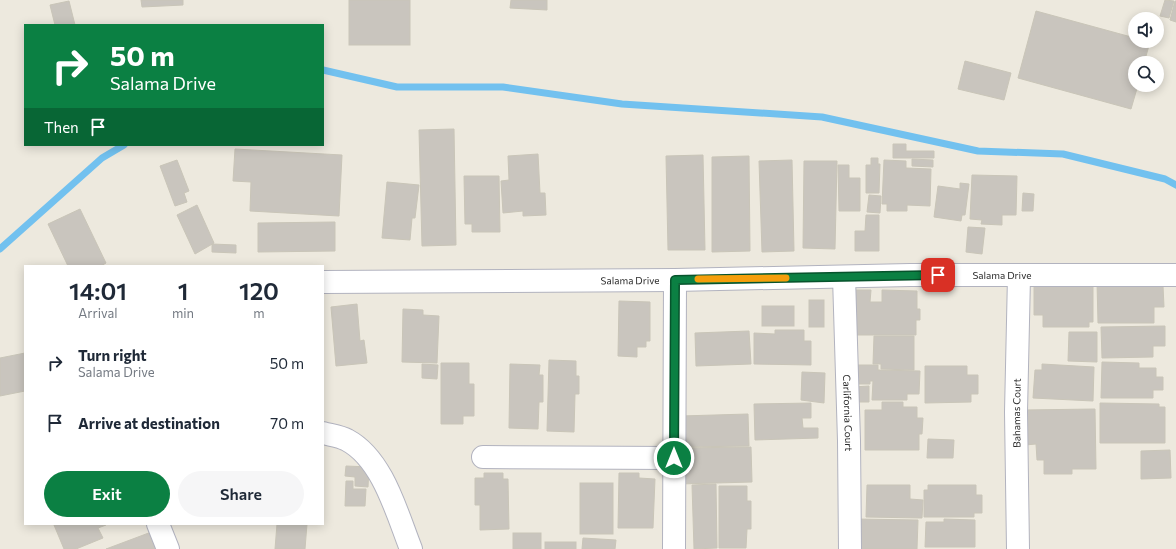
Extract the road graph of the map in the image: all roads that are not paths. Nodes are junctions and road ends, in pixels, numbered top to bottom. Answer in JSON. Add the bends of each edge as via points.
{"nodes":[{"id":1,"x":1019,"y":276,"type":"junction"},
{"id":2,"x":1176,"y":276,"type":"edge"},
{"id":3,"x":844,"y":277,"type":"junction"},
{"id":4,"x":675,"y":280,"type":"junction"},
{"id":5,"x":324,"y":282,"type":"edge"},
{"id":6,"x":324,"y":433,"type":"edge"},
{"id":7,"x":483,"y":457,"type":"dead end"},
{"id":8,"x":674,"y":458,"type":"junction"},
{"id":9,"x":158,"y":525,"type":"edge"},
{"id":10,"x":168,"y":549,"type":"edge"},
{"id":11,"x":411,"y":549,"type":"edge"},
{"id":12,"x":674,"y":549,"type":"edge"},
{"id":13,"x":850,"y":549,"type":"edge"},
{"id":14,"x":1018,"y":549,"type":"edge"}],
"edges":[{"from":1,"to":2,"type":"street","name":"Salama Drive"},
{"from":1,"to":3,"type":"street","name":"Salama Drive"},
{"from":1,"to":14,"type":"street","name":"Bahamas Court","via":[[1016,412]]},
{"from":3,"to":4,"type":"street","name":"Salama Drive"},
{"from":3,"to":13,"type":"street","name":"Carlifornia Court","via":[[850,441]]},
{"from":4,"to":5,"type":"street","name":"Salama Drive"},
{"from":4,"to":8,"type":"street"},
{"from":6,"to":11,"type":"street","via":[[346,439],[365,453],[380,474]]},
{"from":7,"to":8,"type":"street"},
{"from":8,"to":12,"type":"street"},
{"from":9,"to":10,"type":"street"}]}
